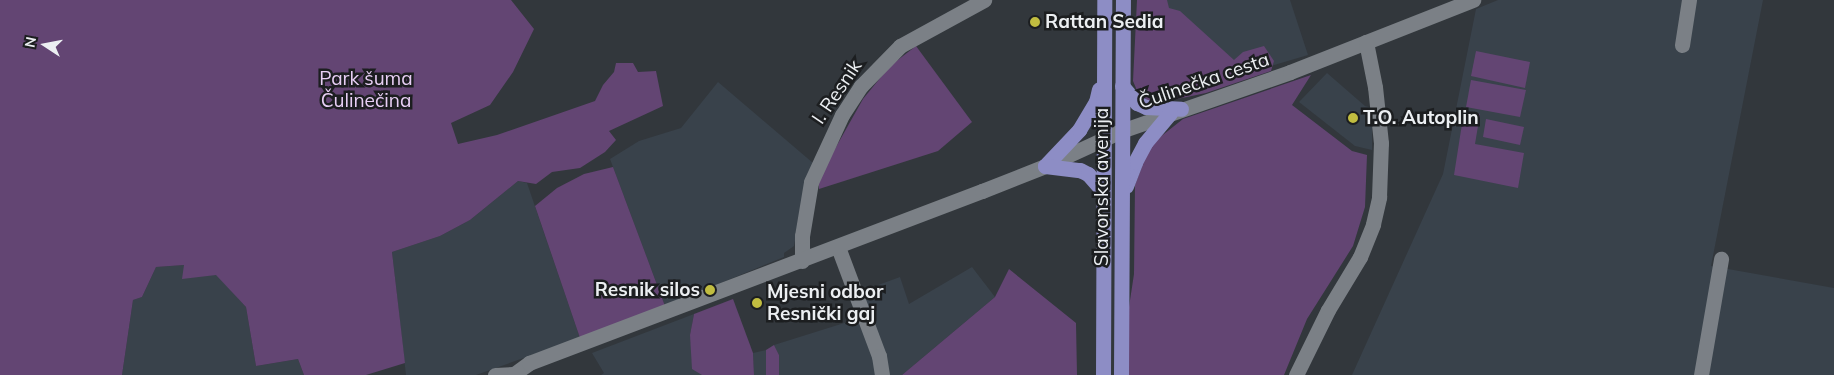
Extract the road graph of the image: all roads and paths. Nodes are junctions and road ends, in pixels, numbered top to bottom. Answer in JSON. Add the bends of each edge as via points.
{"nodes":[{"id":1,"x":984,"y":0,"type":"edge"},
{"id":2,"x":1104,"y":0,"type":"edge"},
{"id":3,"x":1123,"y":0,"type":"edge"},
{"id":4,"x":1473,"y":0,"type":"edge"},
{"id":5,"x":1690,"y":0,"type":"edge"},
{"id":6,"x":1366,"y":42,"type":"junction"},
{"id":7,"x":1682,"y":44,"type":"dead end"},
{"id":8,"x":1105,"y":67,"type":"junction"},
{"id":9,"x":1122,"y":86,"type":"junction"},
{"id":10,"x":1175,"y":111,"type":"junction"},
{"id":11,"x":1121,"y":131,"type":"junction"},
{"id":12,"x":1104,"y":138,"type":"junction"},
{"id":13,"x":1045,"y":166,"type":"junction"},
{"id":14,"x":1103,"y":192,"type":"junction"},
{"id":15,"x":1122,"y":202,"type":"junction"},
{"id":16,"x":838,"y":247,"type":"junction"},
{"id":17,"x":1722,"y":259,"type":"dead end"},
{"id":18,"x":802,"y":261,"type":"junction"},
{"id":19,"x":514,"y":374,"type":"edge"},
{"id":20,"x":494,"y":375,"type":"edge"},
{"id":21,"x":882,"y":375,"type":"edge"},
{"id":22,"x":1102,"y":375,"type":"edge"},
{"id":23,"x":1121,"y":375,"type":"edge"},
{"id":24,"x":1296,"y":375,"type":"edge"},
{"id":25,"x":1701,"y":375,"type":"edge"}],
"edges":[{"from":1,"to":18,"type":"street","name":"I. Resnik","via":[[900,46],[861,86],[842,115],[811,182],[802,236]]},
{"from":2,"to":8,"type":"main road","name":"Slavonska avenija"},
{"from":3,"to":9,"type":"main road","name":"Slavonska avenija"},
{"from":4,"to":6,"type":"street","name":"Čulinečka cesta"},
{"from":5,"to":7,"type":"street"},
{"from":6,"to":10,"type":"street","name":"Čulinečka cesta"},
{"from":6,"to":24,"type":"street","via":[[1381,143],[1379,197],[1360,257],[1328,310]]},
{"from":8,"to":12,"type":"main road","name":"Slavonska avenija"},
{"from":8,"to":13,"type":"main road","via":[[1096,102],[1079,130]]},
{"from":9,"to":10,"type":"main road","via":[[1137,103]]},
{"from":9,"to":11,"type":"main road","name":"Slavonska avenija"},
{"from":10,"to":11,"type":"street","name":"Čulinečka cesta"},
{"from":10,"to":15,"type":"main road","via":[[1150,135],[1138,156]]},
{"from":11,"to":12,"type":"street","name":"Čulinečka cesta"},
{"from":11,"to":15,"type":"main road","name":"Slavonska avenija"},
{"from":12,"to":13,"type":"street","name":"Čulinečka cesta"},
{"from":12,"to":14,"type":"main road","name":"Slavonska avenija"},
{"from":13,"to":14,"type":"main road","via":[[1080,170],[1088,174]]},
{"from":13,"to":16,"type":"street","name":"Čulinečka cesta"},
{"from":14,"to":22,"type":"main road","name":"Slavonska avenija"},
{"from":15,"to":23,"type":"main road","name":"Slavonska avenija"},
{"from":16,"to":18,"type":"street","name":"Čulinečka cesta"},
{"from":16,"to":21,"type":"street","via":[[879,356]]},
{"from":17,"to":25,"type":"street"},
{"from":18,"to":19,"type":"street","name":"Čulinečka cesta","via":[[529,363]]},
{"from":19,"to":20,"type":"street","name":"Čulinečka cesta"}]}
